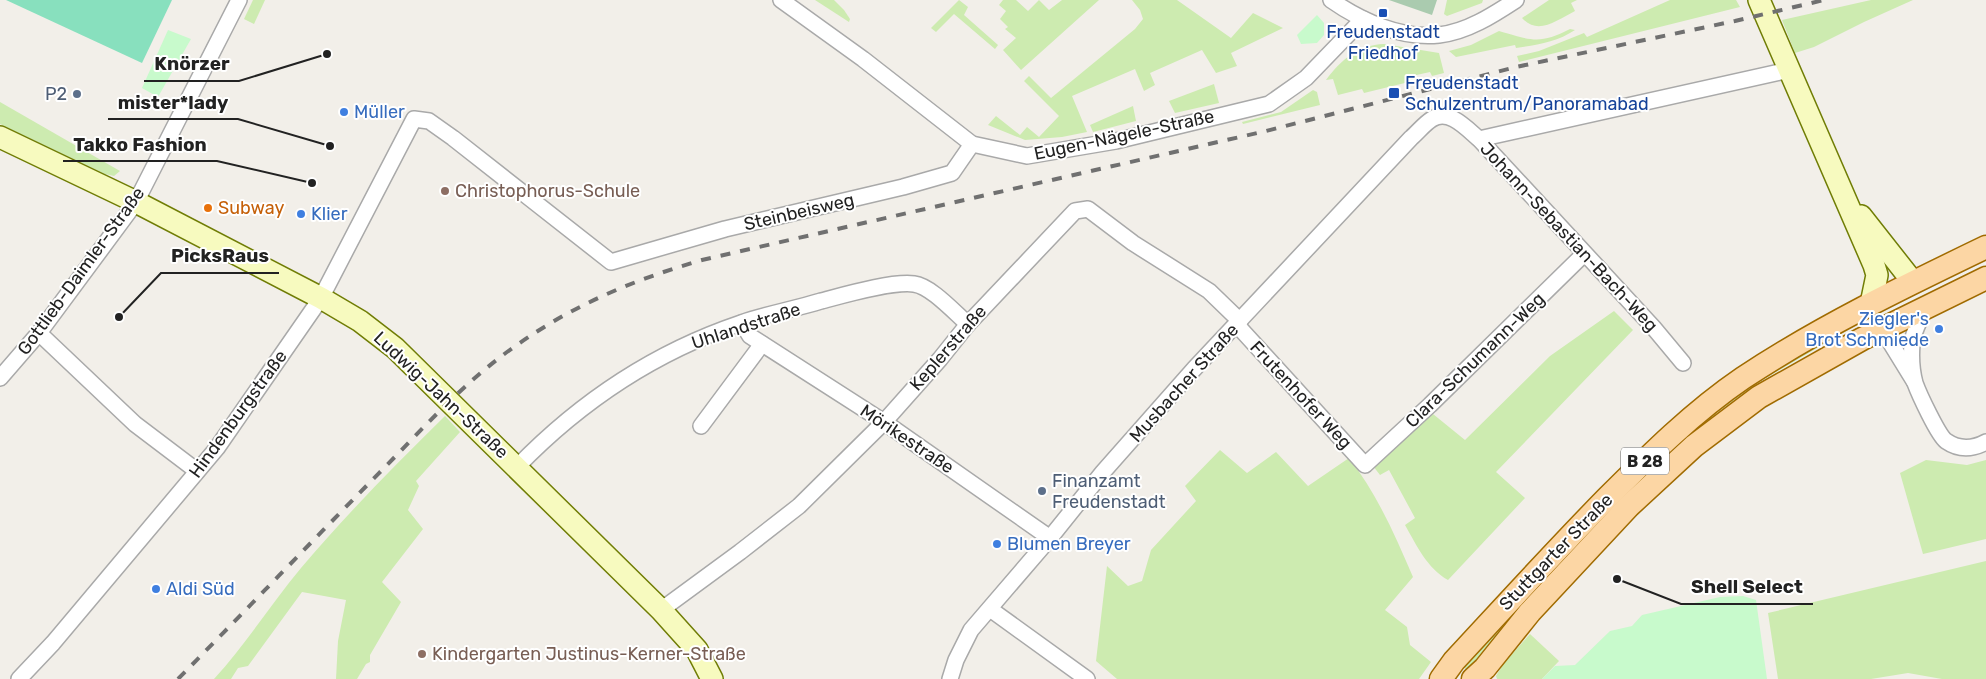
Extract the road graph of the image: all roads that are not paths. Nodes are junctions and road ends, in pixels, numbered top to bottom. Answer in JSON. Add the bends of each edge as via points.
{"nodes":[{"id":1,"x":239,"y":0,"type":"edge"},
{"id":2,"x":781,"y":0,"type":"edge"},
{"id":3,"x":1331,"y":0,"type":"edge"},
{"id":4,"x":1516,"y":0,"type":"edge"},
{"id":5,"x":1759,"y":0,"type":"edge"},
{"id":6,"x":1363,"y":19,"type":"junction"},
{"id":7,"x":1790,"y":70,"type":"junction"},
{"id":8,"x":1449,"y":117,"type":"joint"},
{"id":9,"x":0,"y":137,"type":"edge"},
{"id":10,"x":1480,"y":139,"type":"junction"},
{"id":11,"x":972,"y":144,"type":"junction"},
{"id":12,"x":1844,"y":196,"type":"junction"},
{"id":13,"x":136,"y":202,"type":"junction"},
{"id":14,"x":1986,"y":247,"type":"edge"},
{"id":15,"x":1584,"y":254,"type":"junction"},
{"id":16,"x":611,"y":262,"type":"joint"},
{"id":17,"x":1986,"y":278,"type":"edge"},
{"id":18,"x":1913,"y":282,"type":"junction"},
{"id":19,"x":321,"y":298,"type":"junction"},
{"id":20,"x":1871,"y":304,"type":"junction"},
{"id":21,"x":1925,"y":308,"type":"junction"},
{"id":22,"x":742,"y":323,"type":"junction"},
{"id":23,"x":1238,"y":323,"type":"junction"},
{"id":24,"x":968,"y":324,"type":"junction"},
{"id":25,"x":1882,"y":329,"type":"junction"},
{"id":26,"x":39,"y":333,"type":"junction"},
{"id":27,"x":762,"y":344,"type":"junction"},
{"id":28,"x":1683,"y":363,"type":"dead end"},
{"id":29,"x":0,"y":378,"type":"edge"},
{"id":30,"x":1915,"y":383,"type":"junction"},
{"id":31,"x":884,"y":422,"type":"junction"},
{"id":32,"x":701,"y":426,"type":"dead end"},
{"id":33,"x":1986,"y":442,"type":"edge"},
{"id":34,"x":1365,"y":465,"type":"joint"},
{"id":35,"x":517,"y":467,"type":"junction"},
{"id":36,"x":197,"y":471,"type":"junction"},
{"id":37,"x":1050,"y":538,"type":"junction"},
{"id":38,"x":990,"y":609,"type":"junction"},
{"id":39,"x":661,"y":610,"type":"junction"},
{"id":40,"x":1453,"y":670,"type":"edge"},
{"id":41,"x":1481,"y":675,"type":"edge"},
{"id":42,"x":18,"y":679,"type":"edge"},
{"id":43,"x":712,"y":679,"type":"edge"},
{"id":44,"x":950,"y":679,"type":"edge"},
{"id":45,"x":1087,"y":679,"type":"edge"},
{"id":46,"x":1441,"y":679,"type":"edge"}],
"edges":[{"from":1,"to":13,"type":"street","name":"Gottlieb-Daimler-Straße"},
{"from":2,"to":11,"type":"street","name":"Eugen-Nägele-Straße"},
{"from":3,"to":6,"type":"street"},
{"from":4,"to":6,"type":"street","via":[[1472,26],[1439,35],[1410,33]]},
{"from":5,"to":7,"type":"street"},
{"from":6,"to":11,"type":"street","name":"Eugen-Nägele-Straße","via":[[1306,78],[1270,104],[1116,141],[1027,156]]},
{"from":7,"to":10,"type":"street"},
{"from":7,"to":12,"type":"street"},
{"from":8,"to":10,"type":"street","name":"Johann-Sebastian-Bach-Weg","via":[[1459,121]]},
{"from":8,"to":23,"type":"street","name":"Musbacher Straße","via":[[1433,118],[1411,138]]},
{"from":9,"to":13,"type":"street","name":"Ludwig-Jahn-Straße"},
{"from":10,"to":15,"type":"street","name":"Johann-Sebastian-Bach-Weg"},
{"from":11,"to":16,"type":"street","name":"Steinbeisweg","via":[[952,173],[725,229]]},
{"from":12,"to":18,"type":"street"},
{"from":12,"to":20,"type":"street","via":[[1877,275]]},
{"from":13,"to":19,"type":"street","name":"Ludwig-Jahn-Straße"},
{"from":13,"to":26,"type":"street","name":"Gottlieb-Daimler-Straße"},
{"from":14,"to":18,"type":"main road","name":"Stuttgarter Straße","number":"B 28"},
{"from":15,"to":28,"type":"street","name":"Johann-Sebastian-Bach-Weg"},
{"from":15,"to":34,"type":"street","name":"Clara-Schumann-Weg"},
{"from":16,"to":19,"type":"street","name":"Hindenburgstraße","via":[[429,121],[414,119]]},
{"from":17,"to":21,"type":"main road","name":"Stuttgarter Straße","number":"B 28"},
{"from":18,"to":20,"type":"main road","name":"Stuttgarter Straße","number":"B 28"},
{"from":18,"to":21,"type":"main road"},
{"from":19,"to":35,"type":"street","name":"Ludwig-Jahn-Straße","via":[[360,321],[395,348]]},
{"from":19,"to":36,"type":"street","name":"Hindenburgstraße","via":[[217,448]]},
{"from":20,"to":25,"type":"main road"},
{"from":20,"to":40,"type":"main road","name":"Stuttgarter Straße","number":"B 28","via":[[1813,335],[1743,379],[1693,417],[1572,534]]},
{"from":21,"to":25,"type":"main road","name":"Stuttgarter Straße","number":"B 28"},
{"from":21,"to":30,"type":"street","via":[[1912,341]]},
{"from":22,"to":24,"type":"street","name":"Uhlandstraße","via":[[848,294],[915,284],[925,288]]},
{"from":22,"to":27,"type":"street","name":"Mörikestraße","via":[[750,336]]},
{"from":22,"to":35,"type":"street","name":"Uhlandstraße","via":[[638,369],[584,405]]},
{"from":23,"to":24,"type":"street","name":"Keplerstraße","via":[[1209,291],[1132,243],[1088,209],[1075,211]]},
{"from":23,"to":34,"type":"street","name":"Frutenhofer Weg"},
{"from":23,"to":37,"type":"street","name":"Musbacher Straße","via":[[1148,421]]},
{"from":24,"to":31,"type":"street","name":"Keplerstraße"},
{"from":25,"to":30,"type":"street"},
{"from":25,"to":41,"type":"main road","name":"Stuttgarter Straße","number":"B 28","via":[[1759,397],[1694,446],[1629,506],[1530,612]]},
{"from":26,"to":29,"type":"street","name":"Gottlieb-Daimler-Straße"},
{"from":26,"to":36,"type":"street","via":[[135,424]]},
{"from":27,"to":31,"type":"street","name":"Mörikestraße"},
{"from":27,"to":32,"type":"street"},
{"from":30,"to":33,"type":"street","via":[[1930,418],[1945,441],[1960,448]]},
{"from":31,"to":37,"type":"street","name":"Mörikestraße"},
{"from":31,"to":39,"type":"street","name":"Keplerstraße","via":[[799,506]]},
{"from":35,"to":39,"type":"street","name":"Ludwig-Jahn-Straße"},
{"from":36,"to":42,"type":"street","name":"Hindenburgstraße","via":[[53,643]]},
{"from":37,"to":38,"type":"street","name":"Musbacher Straße"},
{"from":38,"to":44,"type":"street","name":"Musbacher Straße","via":[[971,630]]},
{"from":38,"to":45,"type":"street"},
{"from":39,"to":43,"type":"street","name":"Ludwig-Jahn-Straße","via":[[697,650]]},
{"from":40,"to":46,"type":"main road","name":"Stuttgarter Straße","number":"B 28"}]}
